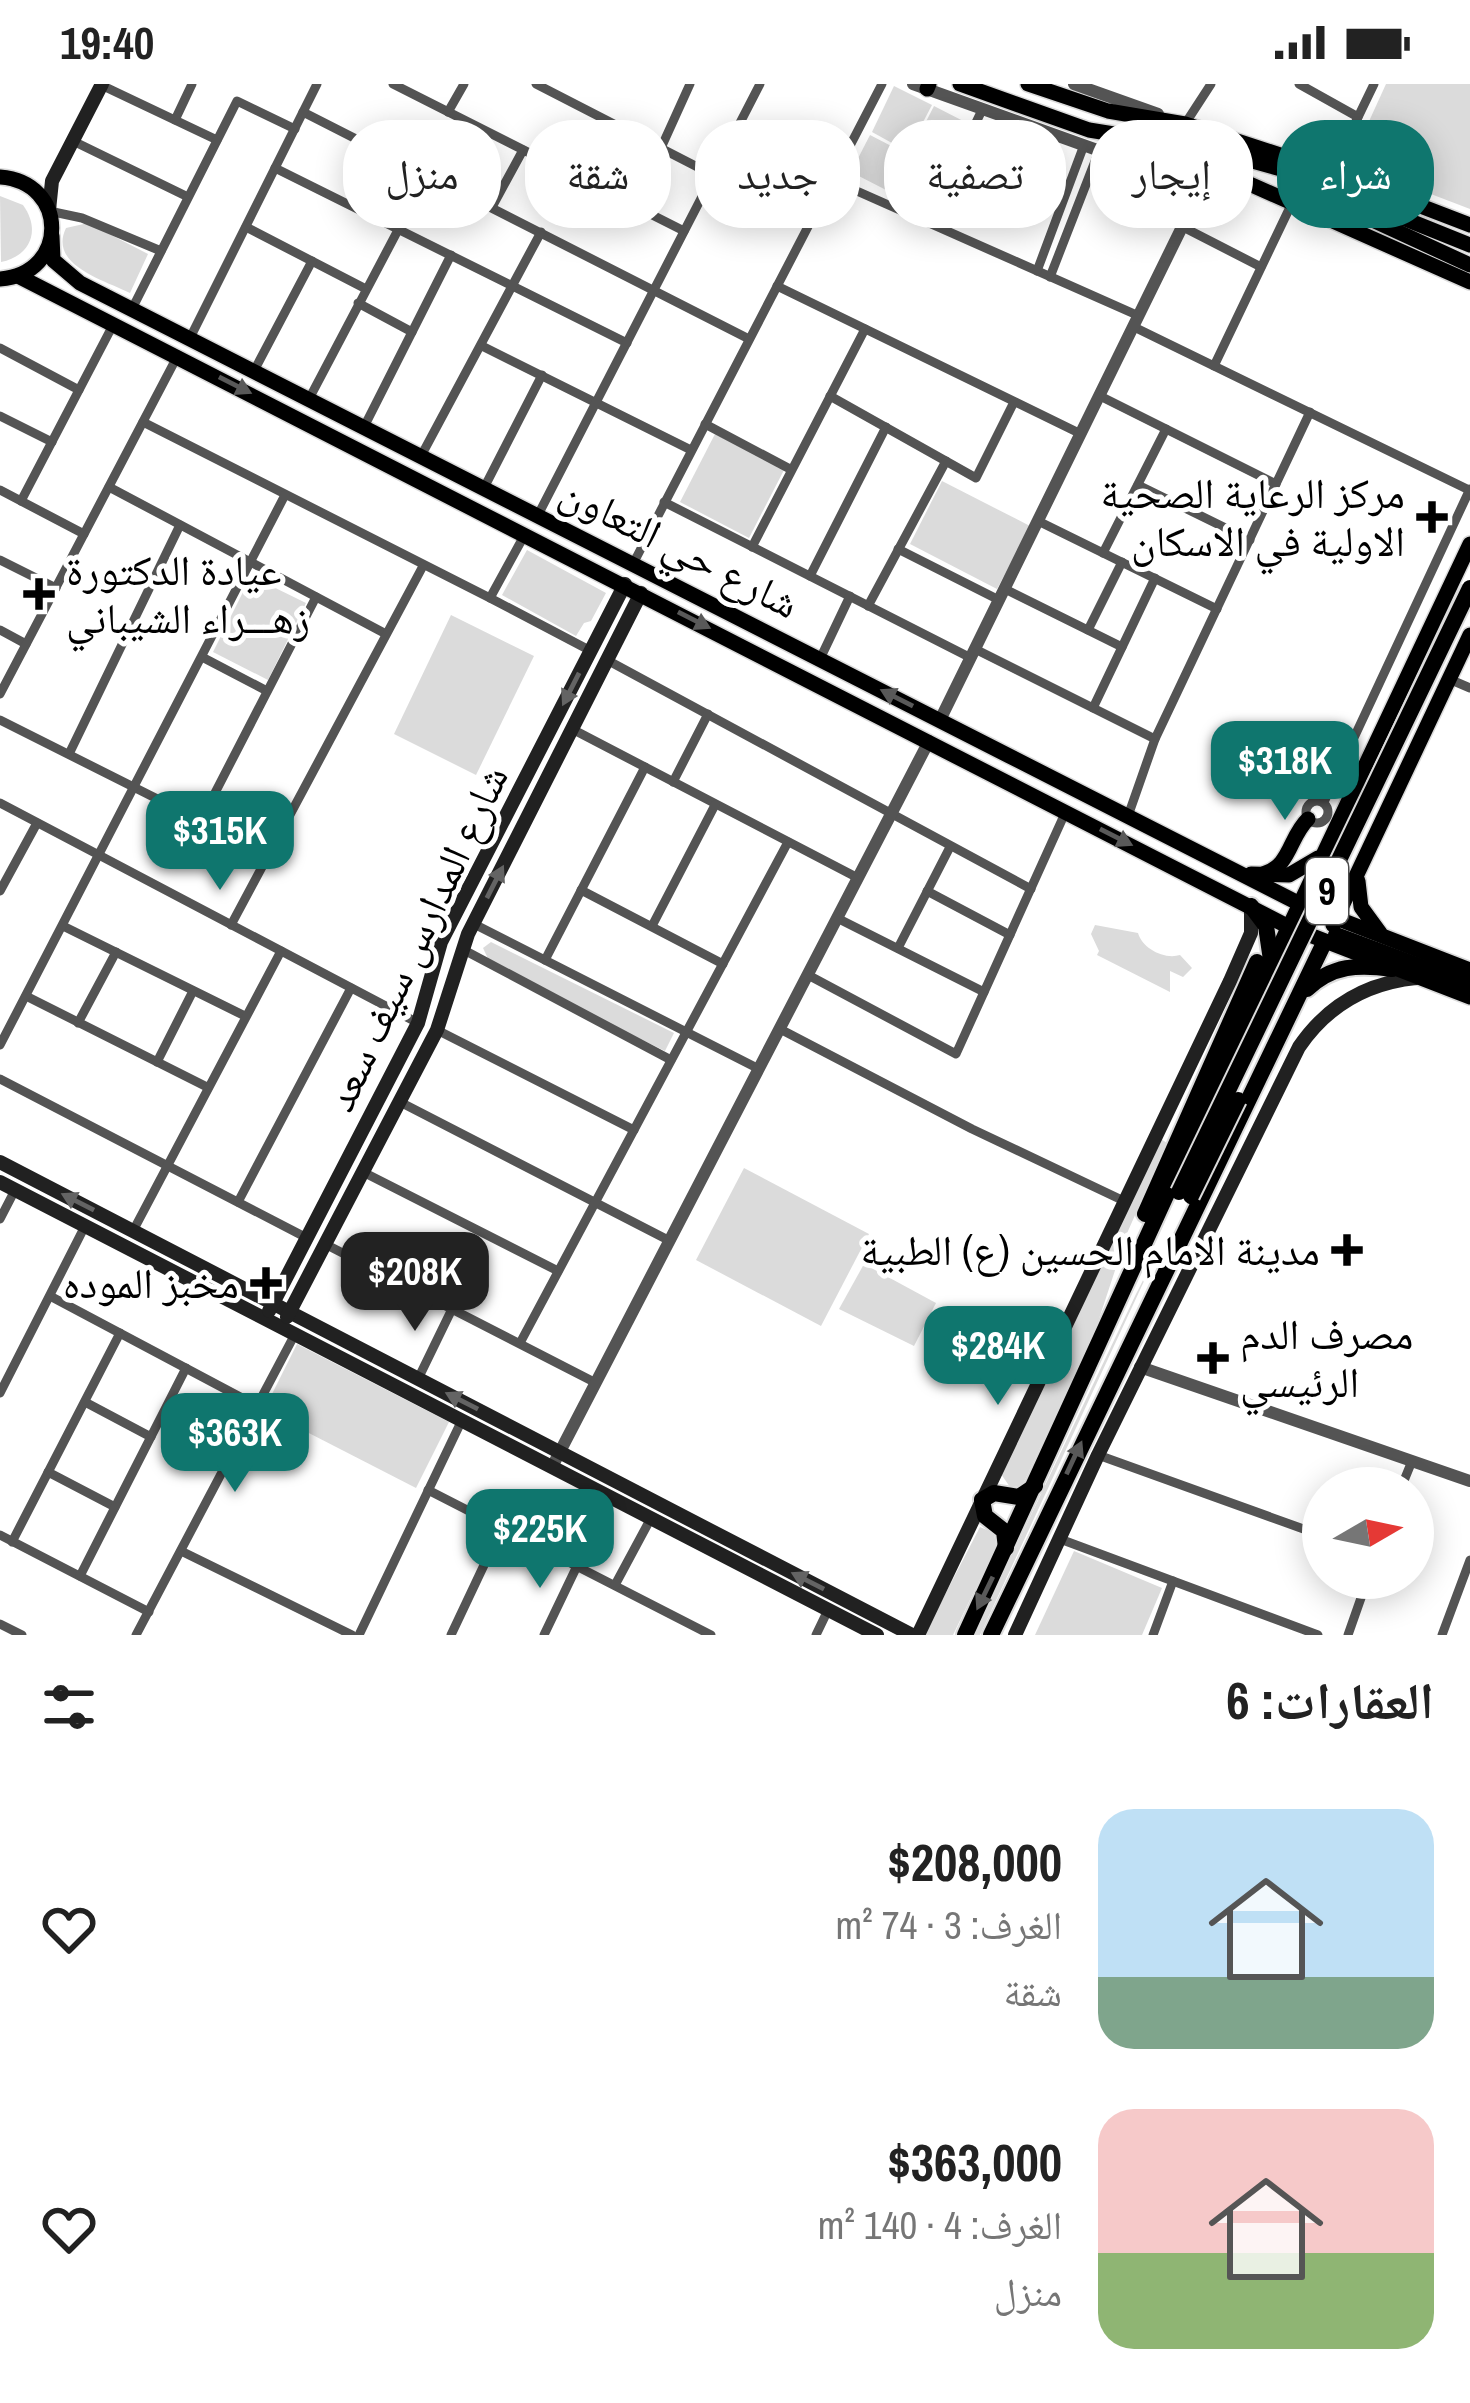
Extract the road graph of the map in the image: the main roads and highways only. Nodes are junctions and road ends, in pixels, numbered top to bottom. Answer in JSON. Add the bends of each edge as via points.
{"nodes":[{"id":1,"x":101,"y":84,"type":"edge"},
{"id":2,"x":960,"y":84,"type":"edge"},
{"id":3,"x":1028,"y":84,"type":"edge"},
{"id":4,"x":1098,"y":92,"type":"road end"},
{"id":5,"x":1055,"y":93,"type":"junction"},
{"id":6,"x":1133,"y":116,"type":"junction"},
{"id":7,"x":1159,"y":119,"type":"joint"},
{"id":8,"x":1133,"y":120,"type":"edge"},
{"id":9,"x":1090,"y":130,"type":"edge"},
{"id":10,"x":1253,"y":162,"type":"edge"},
{"id":11,"x":1253,"y":166,"type":"edge"},
{"id":12,"x":0,"y":177,"type":"edge"},
{"id":13,"x":52,"y":181,"type":"junction"},
{"id":14,"x":1253,"y":186,"type":"edge"},
{"id":15,"x":33,"y":189,"type":"junction"},
{"id":16,"x":49,"y":212,"type":"junction"},
{"id":17,"x":1470,"y":225,"type":"edge"},
{"id":18,"x":52,"y":236,"type":"junction"},
{"id":19,"x":1470,"y":245,"type":"edge"},
{"id":20,"x":1470,"y":266,"type":"edge"},
{"id":21,"x":18,"y":276,"type":"junction"},
{"id":22,"x":0,"y":279,"type":"edge"},
{"id":23,"x":1470,"y":282,"type":"edge"},
{"id":24,"x":0,"y":291,"type":"edge"},
{"id":25,"x":574,"y":534,"type":"junction"},
{"id":26,"x":1470,"y":544,"type":"edge"},
{"id":27,"x":599,"y":547,"type":"junction"},
{"id":28,"x":565,"y":554,"type":"junction"},
{"id":29,"x":587,"y":565,"type":"junction"},
{"id":30,"x":625,"y":584,"type":"junction"},
{"id":31,"x":1470,"y":588,"type":"edge"},
{"id":32,"x":641,"y":593,"type":"junction"},
{"id":33,"x":1470,"y":615,"type":"edge"},
{"id":34,"x":1436,"y":618,"type":"junction"},
{"id":35,"x":1470,"y":635,"type":"edge"},
{"id":36,"x":1422,"y":648,"type":"junction"},
{"id":37,"x":1453,"y":672,"type":"junction"},
{"id":38,"x":539,"y":752,"type":"junction"},
{"id":39,"x":555,"y":762,"type":"junction"},
{"id":40,"x":1023,"y":762,"type":"junction"},
{"id":41,"x":529,"y":773,"type":"junction"},
{"id":42,"x":1337,"y":773,"type":"road end"},
{"id":43,"x":1051,"y":777,"type":"junction"},
{"id":44,"x":546,"y":782,"type":"junction"},
{"id":45,"x":1358,"y":782,"type":"junction"},
{"id":46,"x":1013,"y":784,"type":"junction"},
{"id":47,"x":1040,"y":797,"type":"junction"},
{"id":48,"x":1308,"y":819,"type":"road end"},
{"id":49,"x":1327,"y":847,"type":"junction"},
{"id":50,"x":1361,"y":866,"type":"junction"},
{"id":51,"x":1234,"y":869,"type":"junction"},
{"id":52,"x":1256,"y":875,"type":"junction"},
{"id":53,"x":1300,"y":904,"type":"junction"},
{"id":54,"x":1252,"y":906,"type":"junction"},
{"id":55,"x":1289,"y":927,"type":"junction"},
{"id":56,"x":1332,"y":933,"type":"junction"},
{"id":57,"x":1398,"y":944,"type":"junction"},
{"id":58,"x":1261,"y":968,"type":"junction"},
{"id":59,"x":1392,"y":969,"type":"junction"},
{"id":60,"x":1470,"y":970,"type":"edge"},
{"id":61,"x":1416,"y":978,"type":"junction"},
{"id":62,"x":1470,"y":986,"type":"edge"},
{"id":63,"x":1470,"y":998,"type":"edge"},
{"id":64,"x":1295,"y":1005,"type":"junction"},
{"id":65,"x":1250,"y":1011,"type":"junction"},
{"id":66,"x":1285,"y":1026,"type":"junction"},
{"id":67,"x":2,"y":1165,"type":"edge"},
{"id":68,"x":0,"y":1182,"type":"edge"},
{"id":69,"x":1185,"y":1194,"type":"junction"},
{"id":70,"x":327,"y":1200,"type":"junction"},
{"id":71,"x":343,"y":1209,"type":"junction"},
{"id":72,"x":318,"y":1216,"type":"junction"},
{"id":73,"x":334,"y":1227,"type":"junction"},
{"id":74,"x":1128,"y":1279,"type":"junction"},
{"id":75,"x":273,"y":1304,"type":"junction"},
{"id":76,"x":290,"y":1312,"type":"junction"},
{"id":77,"x":265,"y":1319,"type":"junction"},
{"id":78,"x":288,"y":1331,"type":"junction"},
{"id":79,"x":1106,"y":1331,"type":"junction"},
{"id":80,"x":1130,"y":1340,"type":"junction"},
{"id":81,"x":556,"y":1460,"type":"junction"},
{"id":82,"x":995,"y":1472,"type":"junction"},
{"id":83,"x":1035,"y":1485,"type":"junction"},
{"id":84,"x":1007,"y":1496,"type":"junction"},
{"id":85,"x":982,"y":1500,"type":"junction"},
{"id":86,"x":991,"y":1522,"type":"junction"},
{"id":87,"x":968,"y":1529,"type":"junction"},
{"id":88,"x":1005,"y":1550,"type":"junction"},
{"id":89,"x":1024,"y":1564,"type":"junction"},
{"id":90,"x":1044,"y":1572,"type":"junction"},
{"id":91,"x":877,"y":1635,"type":"edge"},
{"id":92,"x":915,"y":1635,"type":"edge"},
{"id":93,"x":964,"y":1635,"type":"edge"},
{"id":94,"x":991,"y":1635,"type":"edge"},
{"id":95,"x":1015,"y":1635,"type":"edge"}],
"edges":[{"from":1,"to":13,"type":"main road"},
{"from":2,"to":9,"type":"main road"},
{"from":3,"to":5,"type":"main road"},
{"from":4,"to":5,"type":"main road"},
{"from":5,"to":6,"type":"main road"},
{"from":6,"to":7,"type":"main road"},
{"from":6,"to":8,"type":"main road"},
{"from":7,"to":17,"type":"main road"},
{"from":10,"to":19,"type":"main road"},
{"from":11,"to":20,"type":"main road"},
{"from":12,"to":15,"type":"main road"},
{"from":13,"to":15,"type":"main road"},
{"from":13,"to":16,"type":"main road"},
{"from":14,"to":23,"type":"main road"},
{"from":15,"to":16,"type":"main road"},
{"from":16,"to":18,"type":"main road"},
{"from":18,"to":21,"type":"main road","via":[[37,265]]},
{"from":18,"to":25,"type":"main road","name":"شارع حي التعاون","via":[[51,255],[62,270]]},
{"from":21,"to":22,"type":"main road"},
{"from":21,"to":24,"type":"main road"},
{"from":21,"to":28,"type":"main road","name":"شارع حي التعاون","one_way":true},
{"from":25,"to":27,"type":"main road","name":"شارع حي التعاون"},
{"from":25,"to":28,"type":"main road"},
{"from":26,"to":34,"type":"main road"},
{"from":27,"to":29,"type":"main road"},
{"from":40,"to":27,"type":"main road","name":"شارع حي التعاون","one_way":true},
{"from":28,"to":29,"type":"main road","name":"شارع حي التعاون"},
{"from":29,"to":30,"type":"main road","name":"شارع حي التعاون"},
{"from":30,"to":32,"type":"main road","name":"شارع حي التعاون"},
{"from":30,"to":38,"type":"main road","name":"شارع المدارس سيف سعد","one_way":true},
{"from":31,"to":69,"type":"highway","number":"9","bridge":true},
{"from":32,"to":39,"type":"main road","name":"شارع المدارس سيف سعد"},
{"from":32,"to":46,"type":"main road","name":"شارع حي التعاون","one_way":true},
{"from":33,"to":69,"type":"highway","number":"9","bridge":true},
{"from":34,"to":35,"type":"main road","via":[[1451,638]]},
{"from":34,"to":36,"type":"main road"},
{"from":35,"to":37,"type":"main road"},
{"from":36,"to":37,"type":"main road","via":[[1450,653]]},
{"from":36,"to":45,"type":"main road"},
{"from":37,"to":50,"type":"main road"},
{"from":38,"to":39,"type":"main road"},
{"from":38,"to":41,"type":"main road","name":"شارع المدارس سيف سعد"},
{"from":39,"to":44,"type":"main road","name":"شارع المدارس سيف سعد"},
{"from":40,"to":43,"type":"main road","name":"شارع حي التعاون"},
{"from":40,"to":46,"type":"main road"},
{"from":41,"to":44,"type":"main road"},
{"from":41,"to":70,"type":"main road","name":"شارع المدارس سيف سعد","via":[[441,942],[418,1023]]},
{"from":42,"to":45,"type":"main road"},
{"from":43,"to":47,"type":"main road","via":[[1040,784]]},
{"from":43,"to":51,"type":"main road","name":"شارع حي التعاون"},
{"from":71,"to":44,"type":"main road","name":"شارع المدارس سيف سعد","one_way":true,"via":[[437,1030],[462,949]]},
{"from":45,"to":49,"type":"main road"},
{"from":46,"to":47,"type":"main road","name":"شارع حي التعاون"},
{"from":47,"to":54,"type":"main road","name":"شارع حي التعاون","one_way":true},
{"from":48,"to":52,"type":"main road","via":[[1280,867]]},
{"from":49,"to":52,"type":"main road","via":[[1294,873]]},
{"from":49,"to":53,"type":"main road"},
{"from":50,"to":56,"type":"main road"},
{"from":50,"to":57,"type":"main road","via":[[1361,907]]},
{"from":51,"to":52,"type":"main road"},
{"from":51,"to":53,"type":"main road","name":"شارع حي التعاون"},
{"from":53,"to":55,"type":"main road"},
{"from":53,"to":56,"type":"main road","name":"شارع حي التعاون"},
{"from":54,"to":55,"type":"main road","name":"شارع حي التعاون"},
{"from":54,"to":58,"type":"highway","via":[[1269,934],[1271,959]]},
{"from":54,"to":82,"type":"main road","via":[[1249,939]]},
{"from":55,"to":56,"type":"main road","name":"شارع حي التعاون"},
{"from":55,"to":58,"type":"highway"},
{"from":56,"to":57,"type":"main road"},
{"from":56,"to":59,"type":"main road"},
{"from":56,"to":62,"type":"highway"},
{"from":56,"to":64,"type":"highway"},
{"from":57,"to":60,"type":"main road"},
{"from":58,"to":65,"type":"highway"},
{"from":58,"to":74,"type":"highway","via":[[1158,1180]]},
{"from":59,"to":61,"type":"main road"},
{"from":59,"to":64,"type":"highway","via":[[1339,969]]},
{"from":61,"to":63,"type":"main road"},
{"from":61,"to":90,"type":"main road","via":[[1354,996],[1306,1038]]},
{"from":64,"to":66,"type":"highway"},
{"from":65,"to":66,"type":"highway"},
{"from":65,"to":74,"type":"highway"},
{"from":66,"to":80,"type":"highway"},
{"from":75,"to":67,"type":"main road","one_way":true},
{"from":68,"to":77,"type":"main road"},
{"from":69,"to":79,"type":"highway","number":"9"},
{"from":69,"to":80,"type":"highway","number":"9"},
{"from":70,"to":71,"type":"main road"},
{"from":70,"to":72,"type":"main road","name":"شارع المدارس سيف سعد"},
{"from":71,"to":73,"type":"main road","name":"شارع المدارس سيف سعد"},
{"from":72,"to":73,"type":"main road"},
{"from":72,"to":75,"type":"main road","name":"شارع المدارس سيف سعد"},
{"from":73,"to":76,"type":"main road","name":"شارع المدارس سيف سعد"},
{"from":74,"to":79,"type":"highway"},
{"from":75,"to":76,"type":"main road"},
{"from":75,"to":77,"type":"main road","name":"شارع المدارس سيف سعد"},
{"from":76,"to":78,"type":"main road","name":"شارع المدارس سيف سعد"},
{"from":81,"to":76,"type":"main road","one_way":true},
{"from":77,"to":78,"type":"main road"},
{"from":78,"to":81,"type":"main road"},
{"from":79,"to":83,"type":"highway","number":"9"},
{"from":89,"to":80,"type":"highway","number":"9","one_way":true},
{"from":81,"to":91,"type":"main road"},
{"from":92,"to":81,"type":"main road","one_way":true},
{"from":82,"to":84,"type":"highway"},
{"from":82,"to":85,"type":"main road"},
{"from":83,"to":84,"type":"highway"},
{"from":83,"to":88,"type":"highway","number":"9"},
{"from":84,"to":85,"type":"highway"},
{"from":85,"to":86,"type":"highway"},
{"from":85,"to":87,"type":"main road"},
{"from":86,"to":87,"type":"highway"},
{"from":86,"to":88,"type":"highway","via":[[1005,1535]]},
{"from":87,"to":92,"type":"main road"},
{"from":88,"to":93,"type":"highway","number":"9","one_way":true},
{"from":89,"to":90,"type":"highway"},
{"from":89,"to":94,"type":"highway","number":"9"},
{"from":90,"to":95,"type":"main road"}]}
